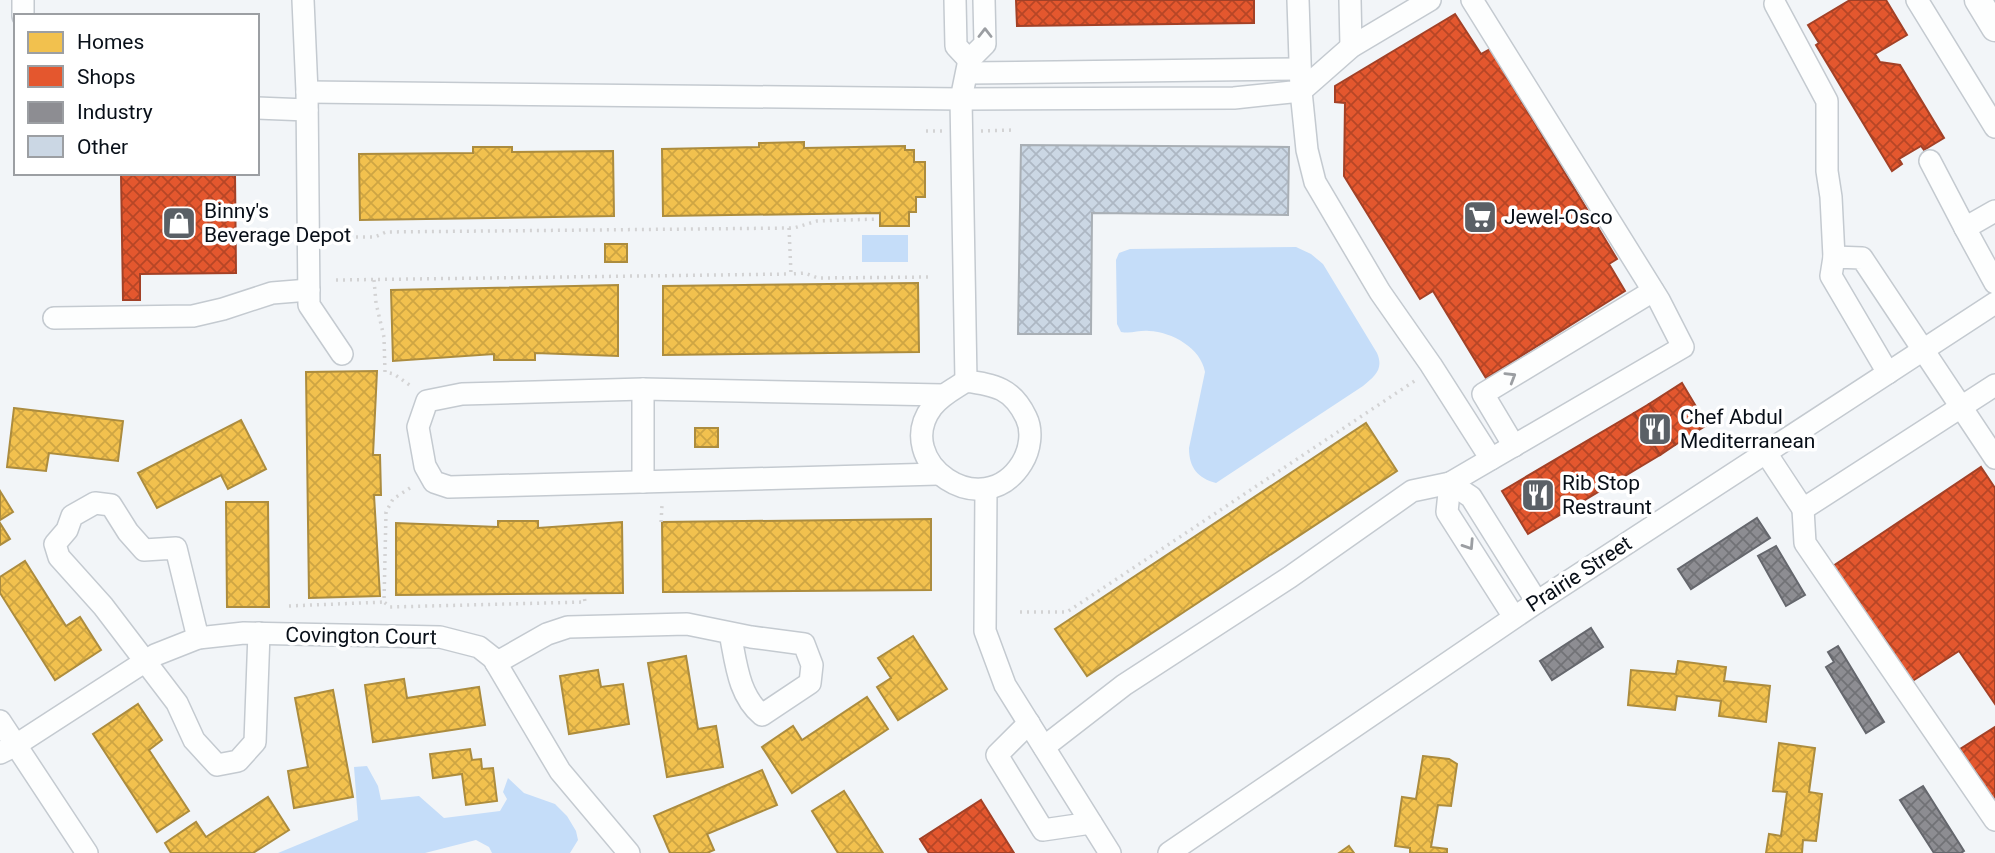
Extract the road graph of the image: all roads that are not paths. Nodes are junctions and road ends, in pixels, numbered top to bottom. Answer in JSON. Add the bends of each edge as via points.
{"nodes":[{"id":1,"x":303,"y":0,"type":"edge"},
{"id":2,"x":955,"y":0,"type":"edge"},
{"id":3,"x":984,"y":0,"type":"edge"},
{"id":4,"x":1298,"y":0,"type":"edge"},
{"id":5,"x":1350,"y":0,"type":"edge"},
{"id":6,"x":1430,"y":0,"type":"edge"},
{"id":7,"x":1472,"y":0,"type":"edge"},
{"id":8,"x":1917,"y":0,"type":"edge"},
{"id":9,"x":1978,"y":0,"type":"edge"},
{"id":10,"x":1776,"y":1,"type":"edge"},
{"id":11,"x":1408,"y":6,"type":"edge"},
{"id":12,"x":1995,"y":28,"type":"edge"},
{"id":13,"x":1352,"y":47,"type":"junction"},
{"id":14,"x":968,"y":66,"type":"junction"},
{"id":15,"x":1300,"y":69,"type":"junction"},
{"id":16,"x":1301,"y":91,"type":"junction"},
{"id":17,"x":961,"y":99,"type":"junction"},
{"id":18,"x":307,"y":101,"type":"junction"},
{"id":19,"x":259,"y":108,"type":"edge"},
{"id":20,"x":1995,"y":127,"type":"edge"},
{"id":21,"x":1930,"y":161,"type":"dead end"},
{"id":22,"x":1995,"y":211,"type":"edge"},
{"id":23,"x":1965,"y":228,"type":"junction"},
{"id":24,"x":1834,"y":257,"type":"junction"},
{"id":25,"x":1995,"y":283,"type":"edge"},
{"id":26,"x":309,"y":290,"type":"junction"},
{"id":27,"x":1653,"y":291,"type":"junction"},
{"id":28,"x":1995,"y":303,"type":"edge"},
{"id":29,"x":54,"y":318,"type":"dead end"},
{"id":30,"x":1925,"y":349,"type":"junction"},
{"id":31,"x":342,"y":355,"type":"dead end"},
{"id":32,"x":1888,"y":373,"type":"junction"},
{"id":33,"x":966,"y":381,"type":"junction"},
{"id":34,"x":1995,"y":385,"type":"edge"},
{"id":35,"x":643,"y":389,"type":"junction"},
{"id":36,"x":943,"y":395,"type":"junction"},
{"id":37,"x":1962,"y":406,"type":"junction"},
{"id":38,"x":1514,"y":446,"type":"junction"},
{"id":39,"x":1766,"y":453,"type":"junction"},
{"id":40,"x":1994,"y":455,"type":"edge"},
{"id":41,"x":1491,"y":459,"type":"junction"},
{"id":42,"x":938,"y":474,"type":"junction"},
{"id":43,"x":643,"y":482,"type":"junction"},
{"id":44,"x":1450,"y":483,"type":"junction"},
{"id":45,"x":986,"y":489,"type":"junction"},
{"id":46,"x":1802,"y":509,"type":"junction"},
{"id":47,"x":1537,"y":602,"type":"junction"},
{"id":48,"x":1514,"y":617,"type":"junction"},
{"id":49,"x":259,"y":633,"type":"junction"},
{"id":50,"x":730,"y":633,"type":"junction"},
{"id":51,"x":198,"y":638,"type":"junction"},
{"id":52,"x":145,"y":662,"type":"junction"},
{"id":53,"x":496,"y":663,"type":"junction"},
{"id":54,"x":0,"y":721,"type":"edge"},
{"id":55,"x":1029,"y":723,"type":"junction"},
{"id":56,"x":1044,"y":747,"type":"junction"},
{"id":57,"x":8,"y":749,"type":"edge"},
{"id":58,"x":1995,"y":820,"type":"edge"},
{"id":59,"x":1091,"y":823,"type":"junction"},
{"id":60,"x":87,"y":853,"type":"edge"},
{"id":61,"x":629,"y":853,"type":"edge"},
{"id":62,"x":1110,"y":853,"type":"edge"},
{"id":63,"x":1169,"y":853,"type":"edge"}],
"edges":[{"from":1,"to":18,"type":"street"},
{"from":2,"to":14,"type":"street","via":[[956,46]]},
{"from":14,"to":3,"type":"street","one_way":true,"via":[[985,44]]},
{"from":4,"to":15,"type":"street"},
{"from":5,"to":13,"type":"street"},
{"from":6,"to":11,"type":"street"},
{"from":7,"to":27,"type":"street"},
{"from":8,"to":20,"type":"street"},
{"from":9,"to":12,"type":"main road"},
{"from":10,"to":24,"type":"street","via":[[1827,101]]},
{"from":11,"to":13,"type":"street"},
{"from":13,"to":16,"type":"street"},
{"from":14,"to":15,"type":"street"},
{"from":14,"to":17,"type":"street"},
{"from":15,"to":16,"type":"street"},
{"from":16,"to":17,"type":"street","via":[[1234,97]]},
{"from":16,"to":41,"type":"street","via":[[1315,182],[1380,292]]},
{"from":17,"to":18,"type":"street"},
{"from":17,"to":33,"type":"street"},
{"from":18,"to":19,"type":"street"},
{"from":18,"to":26,"type":"street"},
{"from":21,"to":23,"type":"street"},
{"from":22,"to":23,"type":"street"},
{"from":23,"to":25,"type":"street"},
{"from":24,"to":30,"type":"street","via":[[1863,258]]},
{"from":24,"to":32,"type":"street","via":[[1831,276]]},
{"from":26,"to":29,"type":"street","via":[[272,293],[193,316]]},
{"from":26,"to":31,"type":"street","via":[[309,305]]},
{"from":38,"to":27,"type":"street","one_way":true,"via":[[1483,394]]},
{"from":27,"to":38,"type":"street","via":[[1683,347]]},
{"from":28,"to":30,"type":"street","name":"Prairie Street"},
{"from":30,"to":32,"type":"street","name":"Prairie Street"},
{"from":30,"to":37,"type":"street"},
{"from":32,"to":39,"type":"street","name":"Prairie Street"},
{"from":33,"to":36,"type":"street"},
{"from":33,"to":45,"type":"street","via":[[993,385],[1008,393],[1028,422],[1030,439],[1017,472]]},
{"from":34,"to":37,"type":"street"},
{"from":35,"to":36,"type":"street"},
{"from":35,"to":43,"type":"street"},
{"from":35,"to":43,"type":"street","via":[[462,394],[427,401],[418,427],[425,467],[434,482],[449,487]]},
{"from":36,"to":42,"type":"street","via":[[924,424],[923,442]]},
{"from":37,"to":40,"type":"street"},
{"from":37,"to":46,"type":"street"},
{"from":38,"to":41,"type":"street"},
{"from":39,"to":46,"type":"street"},
{"from":39,"to":47,"type":"street","name":"Prairie Street"},
{"from":41,"to":44,"type":"street"},
{"from":42,"to":43,"type":"street"},
{"from":42,"to":45,"type":"street","via":[[952,484]]},
{"from":44,"to":47,"type":"street","via":[[1471,497]]},
{"from":44,"to":48,"type":"street","one_way":true,"via":[[1447,512]]},
{"from":44,"to":56,"type":"street","via":[[1412,491],[1125,685]]},
{"from":45,"to":55,"type":"street","via":[[985,631],[1005,685]]},
{"from":46,"to":58,"type":"street","via":[[1805,543]]},
{"from":47,"to":48,"type":"street","name":"Prairie Street"},
{"from":48,"to":63,"type":"street","name":"Prairie Street"},
{"from":49,"to":51,"type":"street","name":"Covington Court"},
{"from":49,"to":52,"type":"street","via":[[255,742],[238,761],[217,765],[201,748],[177,703]]},
{"from":49,"to":53,"type":"street","name":"Covington Court","via":[[440,636],[479,647]]},
{"from":50,"to":50,"type":"street","via":[[804,644],[812,665],[810,684],[762,715],[750,706],[742,688]]},
{"from":50,"to":53,"type":"street","via":[[687,624],[568,627]]},
{"from":51,"to":52,"type":"street","name":"Covington Court"},
{"from":51,"to":52,"type":"street","via":[[176,548],[145,550],[111,505],[95,503],[72,516],[55,544],[59,557]]},
{"from":52,"to":57,"type":"street","name":"Covington Court"},
{"from":53,"to":61,"type":"street","name":"Covington Court","via":[[560,771]]},
{"from":54,"to":57,"type":"street"},
{"from":55,"to":56,"type":"street"},
{"from":55,"to":59,"type":"street","via":[[997,755],[1036,820],[1043,830]]},
{"from":56,"to":59,"type":"street"},
{"from":57,"to":60,"type":"street"},
{"from":59,"to":62,"type":"street"}]}
